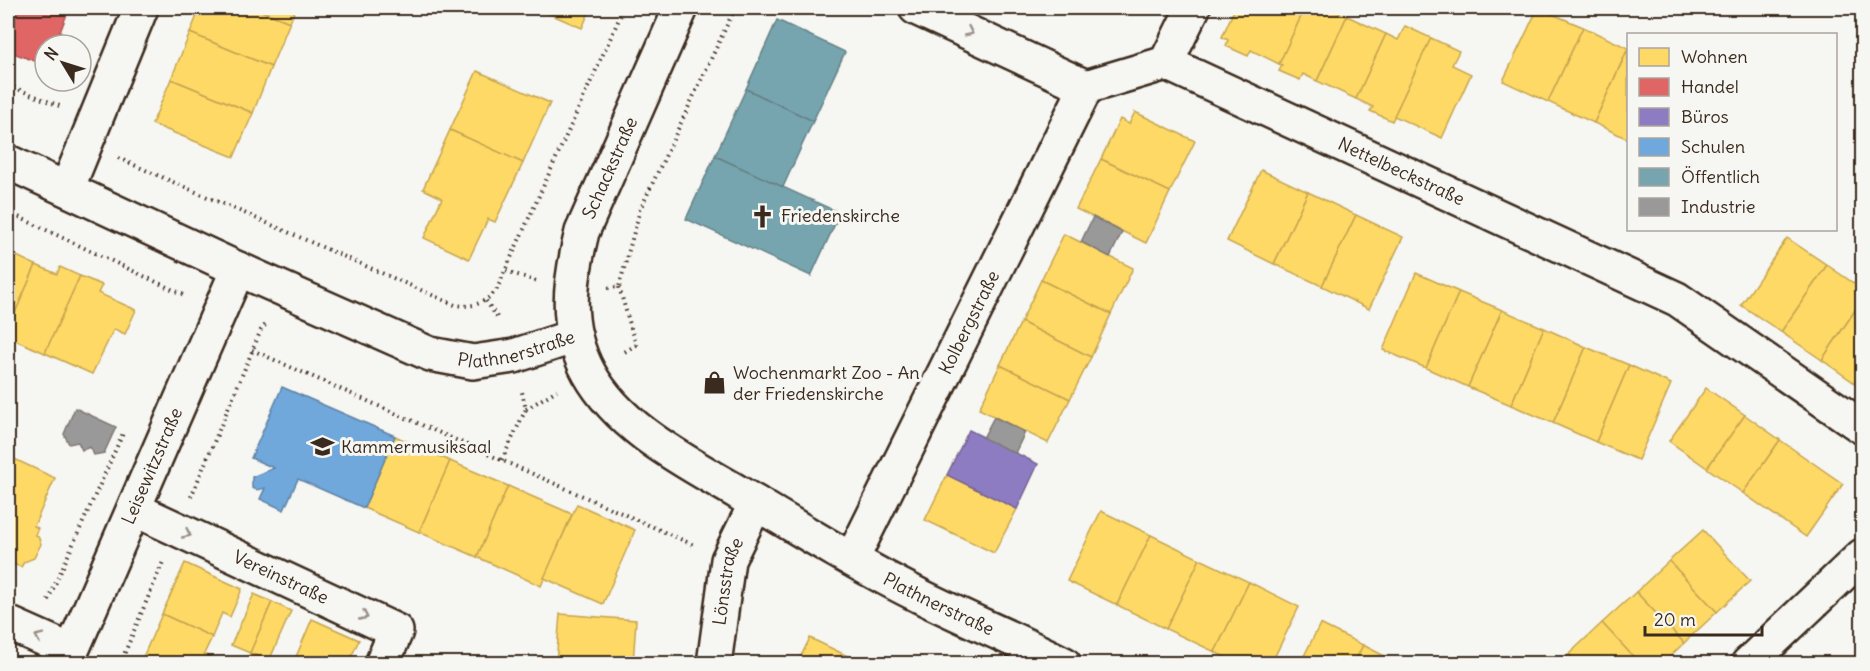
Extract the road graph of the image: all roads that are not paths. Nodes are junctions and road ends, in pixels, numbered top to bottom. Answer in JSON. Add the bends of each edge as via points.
{"nodes":[{"id":1,"x":141,"y":8,"type":"edge"},
{"id":2,"x":681,"y":8,"type":"edge"},
{"id":3,"x":916,"y":8,"type":"edge"},
{"id":4,"x":1193,"y":8,"type":"edge"},
{"id":5,"x":1166,"y":63,"type":"junction"},
{"id":6,"x":1086,"y":87,"type":"junction"},
{"id":7,"x":8,"y":162,"type":"edge"},
{"id":8,"x":67,"y":189,"type":"junction"},
{"id":9,"x":238,"y":269,"type":"junction"},
{"id":10,"x":575,"y":336,"type":"junction"},
{"id":11,"x":1863,"y":427,"type":"edge"},
{"id":12,"x":756,"y":503,"type":"junction"},
{"id":13,"x":134,"y":509,"type":"junction"},
{"id":14,"x":1863,"y":556,"type":"edge"},
{"id":15,"x":852,"y":559,"type":"junction"},
{"id":16,"x":20,"y":628,"type":"edge"},
{"id":17,"x":69,"y":657,"type":"edge"},
{"id":18,"x":382,"y":663,"type":"edge"},
{"id":19,"x":714,"y":663,"type":"edge"},
{"id":20,"x":1064,"y":663,"type":"edge"},
{"id":21,"x":1748,"y":663,"type":"edge"}],
"edges":[{"from":1,"to":8,"type":"street"},
{"from":2,"to":10,"type":"street","name":"Schackstraße","via":[[582,232],[569,292]]},
{"from":3,"to":6,"type":"street","one_way":true},
{"from":4,"to":5,"type":"street"},
{"from":5,"to":6,"type":"street"},
{"from":5,"to":11,"type":"street","name":"Nettelbeckstraße","via":[[1677,299]]},
{"from":6,"to":15,"type":"street","name":"Kolbergstraße"},
{"from":7,"to":8,"type":"street","name":"Plathnerstraße"},
{"from":8,"to":9,"type":"street","name":"Plathnerstraße"},
{"from":9,"to":10,"type":"street","name":"Plathnerstraße","via":[[430,354],[473,362],[514,356]]},
{"from":9,"to":13,"type":"street","name":"Leisewitzstraße"},
{"from":10,"to":12,"type":"street","name":"Plathnerstraße","via":[[589,373],[640,431]]},
{"from":12,"to":15,"type":"street","name":"Plathnerstraße"},
{"from":12,"to":19,"type":"street","name":"Lönsstraße","via":[[728,560]]},
{"from":13,"to":17,"type":"street","name":"Leisewitzstraße"},
{"from":13,"to":18,"type":"street","name":"Vereinstraße","one_way":true,"via":[[396,631]]},
{"from":14,"to":21,"type":"street"},
{"from":15,"to":20,"type":"street","name":"Plathnerstraße","via":[[920,596]]},
{"from":17,"to":16,"type":"street","one_way":true}]}
